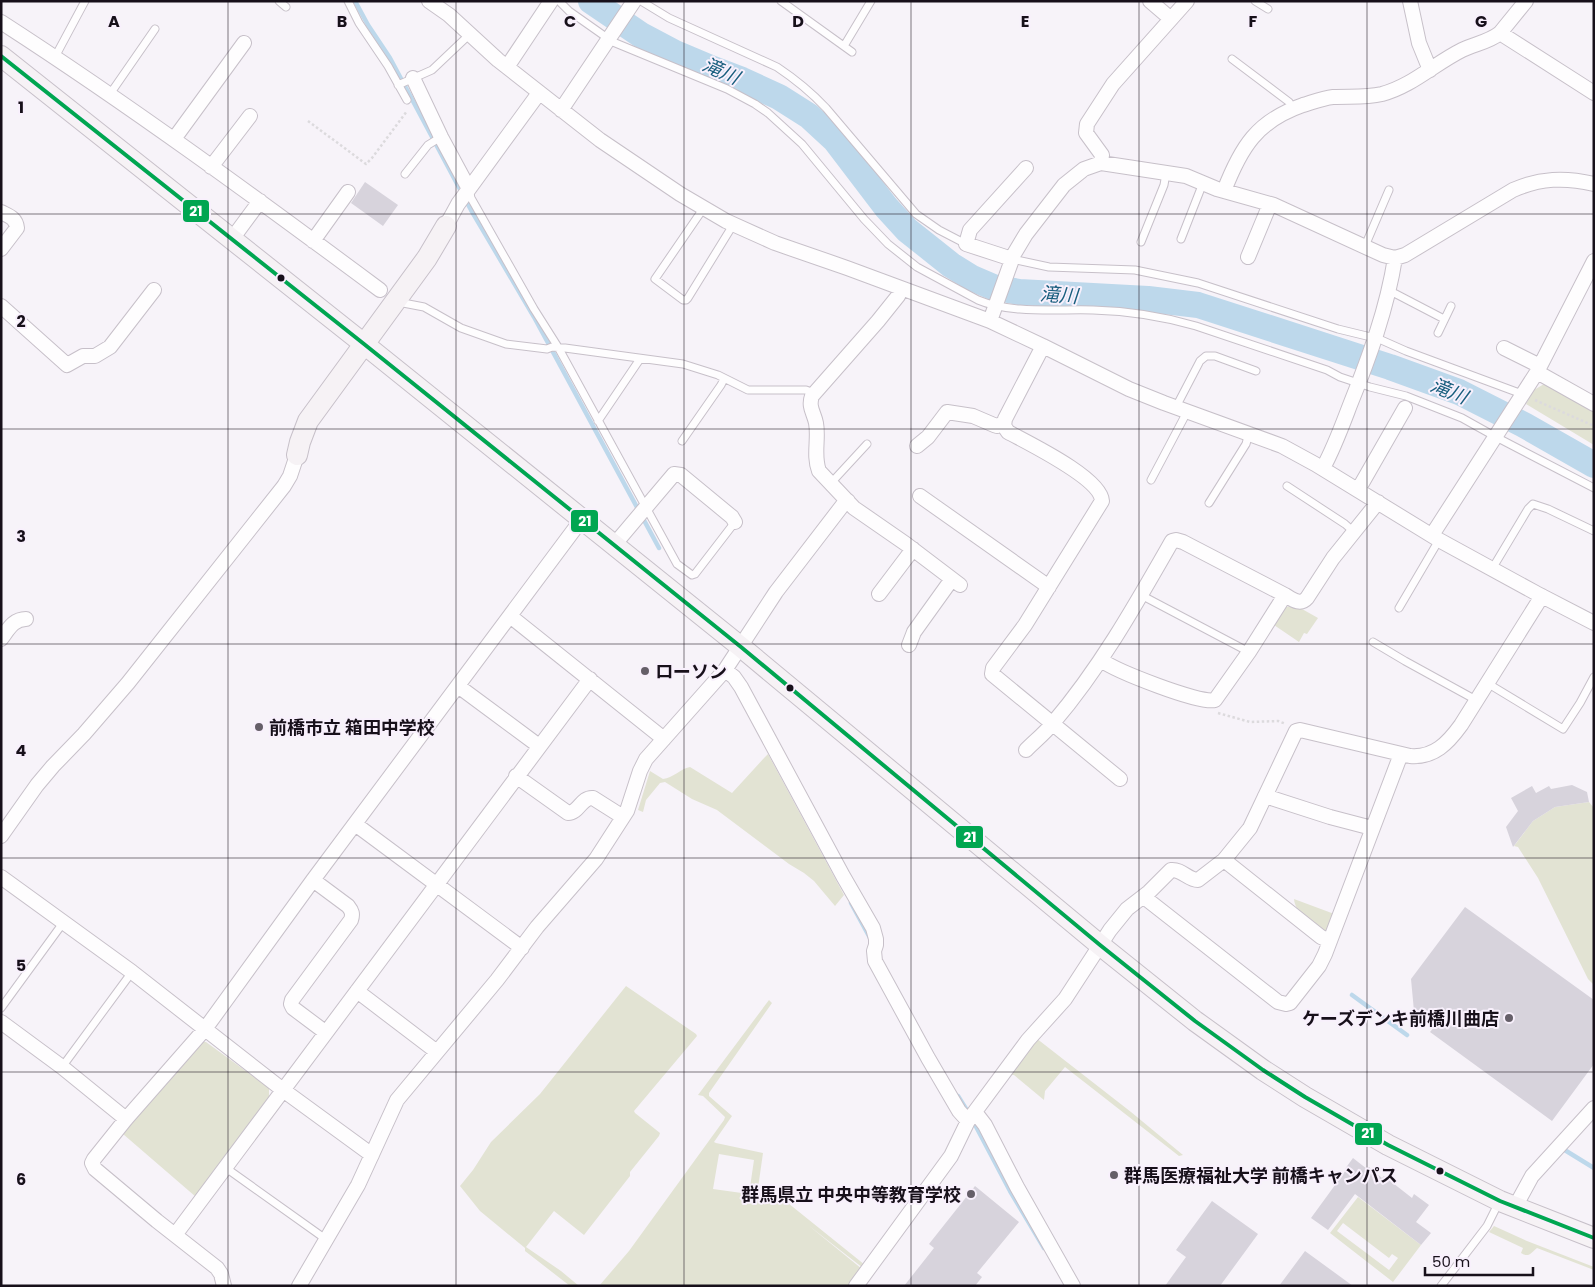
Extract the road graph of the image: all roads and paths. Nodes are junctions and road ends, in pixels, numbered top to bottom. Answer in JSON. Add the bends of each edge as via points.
{"nodes":[{"id":1,"x":85,"y":1,"type":"edge"},
{"id":2,"x":279,"y":1,"type":"edge"},
{"id":3,"x":348,"y":1,"type":"edge"},
{"id":4,"x":429,"y":1,"type":"edge"},
{"id":5,"x":551,"y":1,"type":"edge"},
{"id":6,"x":559,"y":1,"type":"edge"},
{"id":7,"x":781,"y":1,"type":"edge"},
{"id":8,"x":871,"y":1,"type":"edge"},
{"id":9,"x":1150,"y":1,"type":"edge"},
{"id":10,"x":1186,"y":1,"type":"edge"},
{"id":11,"x":1255,"y":1,"type":"edge"},
{"id":12,"x":1410,"y":1,"type":"edge"},
{"id":13,"x":1526,"y":1,"type":"edge"},
{"id":14,"x":636,"y":2,"type":"edge"},
{"id":15,"x":286,"y":7,"type":"dead end"},
{"id":16,"x":1268,"y":9,"type":"dead end"},
{"id":17,"x":1171,"y":19,"type":"junction"},
{"id":18,"x":1,"y":22,"type":"edge"},
{"id":19,"x":155,"y":29,"type":"dead end"},
{"id":20,"x":1500,"y":33,"type":"junction"},
{"id":21,"x":470,"y":34,"type":"junction"},
{"id":22,"x":610,"y":37,"type":"junction"},
{"id":23,"x":244,"y":43,"type":"dead end"},
{"id":24,"x":844,"y":46,"type":"junction"},
{"id":25,"x":852,"y":52,"type":"dead end"},
{"id":26,"x":1,"y":56,"type":"edge"},
{"id":27,"x":55,"y":57,"type":"junction"},
{"id":28,"x":1232,"y":59,"type":"dead end"},
{"id":29,"x":507,"y":67,"type":"junction"},
{"id":30,"x":1430,"y":70,"type":"junction"},
{"id":31,"x":405,"y":82,"type":"junction"},
{"id":32,"x":539,"y":93,"type":"junction"},
{"id":33,"x":1594,"y":93,"type":"edge"},
{"id":34,"x":110,"y":94,"type":"junction"},
{"id":35,"x":407,"y":100,"type":"joint"},
{"id":36,"x":1293,"y":108,"type":"junction"},
{"id":37,"x":561,"y":110,"type":"junction"},
{"id":38,"x":250,"y":116,"type":"dead end"},
{"id":39,"x":308,"y":121,"type":"dead end"},
{"id":40,"x":174,"y":139,"type":"junction"},
{"id":41,"x":436,"y":139,"type":"junction"},
{"id":42,"x":1101,"y":164,"type":"junction"},
{"id":43,"x":211,"y":166,"type":"junction"},
{"id":44,"x":1026,"y":168,"type":"dead end"},
{"id":45,"x":1166,"y":173,"type":"junction"},
{"id":46,"x":405,"y":174,"type":"dead end"},
{"id":47,"x":1203,"y":183,"type":"junction"},
{"id":48,"x":1594,"y":184,"type":"edge"},
{"id":49,"x":469,"y":189,"type":"junction"},
{"id":50,"x":1389,"y":190,"type":"dead end"},
{"id":51,"x":1224,"y":191,"type":"junction"},
{"id":52,"x":348,"y":192,"type":"dead end"},
{"id":53,"x":260,"y":202,"type":"junction"},
{"id":54,"x":1270,"y":204,"type":"junction"},
{"id":55,"x":703,"y":209,"type":"junction"},
{"id":56,"x":1,"y":212,"type":"edge"},
{"id":57,"x":733,"y":225,"type":"junction"},
{"id":58,"x":446,"y":226,"type":"joint"},
{"id":59,"x":232,"y":239,"type":"junction"},
{"id":60,"x":1181,"y":239,"type":"dead end"},
{"id":61,"x":314,"y":241,"type":"junction"},
{"id":62,"x":1141,"y":242,"type":"dead end"},
{"id":63,"x":966,"y":244,"type":"junction"},
{"id":64,"x":1365,"y":246,"type":"junction"},
{"id":65,"x":1,"y":249,"type":"edge"},
{"id":66,"x":1248,"y":257,"type":"dead end"},
{"id":67,"x":1395,"y":258,"type":"junction"},
{"id":68,"x":1011,"y":261,"type":"junction"},
{"id":69,"x":1594,"y":261,"type":"edge"},
{"id":70,"x":901,"y":289,"type":"junction"},
{"id":71,"x":154,"y":290,"type":"dead end"},
{"id":72,"x":1388,"y":291,"type":"junction"},
{"id":73,"x":387,"y":296,"type":"junction"},
{"id":74,"x":997,"y":302,"type":"junction"},
{"id":75,"x":1,"y":306,"type":"edge"},
{"id":76,"x":1451,"y":306,"type":"dead end"},
{"id":77,"x":1444,"y":319,"type":"junction"},
{"id":78,"x":990,"y":321,"type":"junction"},
{"id":79,"x":1438,"y":333,"type":"dead end"},
{"id":80,"x":1373,"y":340,"type":"junction"},
{"id":81,"x":364,"y":344,"type":"junction"},
{"id":82,"x":1043,"y":346,"type":"junction"},
{"id":83,"x":553,"y":348,"type":"junction"},
{"id":84,"x":1504,"y":348,"type":"dead end"},
{"id":85,"x":640,"y":359,"type":"junction"},
{"id":86,"x":1538,"y":369,"type":"junction"},
{"id":87,"x":1256,"y":372,"type":"dead end"},
{"id":88,"x":724,"y":378,"type":"junction"},
{"id":89,"x":1360,"y":381,"type":"junction"},
{"id":90,"x":1594,"y":388,"type":"edge"},
{"id":91,"x":814,"y":394,"type":"junction"},
{"id":92,"x":1521,"y":397,"type":"junction"},
{"id":93,"x":1590,"y":402,"type":"edge"},
{"id":94,"x":1405,"y":408,"type":"dead end"},
{"id":95,"x":1181,"y":410,"type":"junction"},
{"id":96,"x":598,"y":420,"type":"junction"},
{"id":97,"x":1004,"y":423,"type":"junction"},
{"id":98,"x":1594,"y":426,"type":"edge"},
{"id":99,"x":1249,"y":434,"type":"junction"},
{"id":100,"x":1497,"y":435,"type":"junction"},
{"id":101,"x":682,"y":441,"type":"dead end"},
{"id":102,"x":867,"y":444,"type":"dead end"},
{"id":103,"x":917,"y":446,"type":"dead end"},
{"id":104,"x":297,"y":455,"type":"joint"},
{"id":105,"x":1322,"y":468,"type":"junction"},
{"id":106,"x":1151,"y":480,"type":"dead end"},
{"id":107,"x":831,"y":483,"type":"junction"},
{"id":108,"x":1287,"y":486,"type":"dead end"},
{"id":109,"x":1594,"y":488,"type":"edge"},
{"id":110,"x":1358,"y":490,"type":"junction"},
{"id":111,"x":920,"y":496,"type":"dead end"},
{"id":112,"x":848,"y":502,"type":"junction"},
{"id":113,"x":1378,"y":502,"type":"junction"},
{"id":114,"x":1209,"y":503,"type":"dead end"},
{"id":115,"x":646,"y":507,"type":"junction"},
{"id":116,"x":582,"y":519,"type":"junction"},
{"id":117,"x":735,"y":522,"type":"joint"},
{"id":118,"x":1594,"y":531,"type":"edge"},
{"id":119,"x":1354,"y":532,"type":"junction"},
{"id":120,"x":1436,"y":537,"type":"junction"},
{"id":121,"x":614,"y":545,"type":"junction"},
{"id":122,"x":912,"y":549,"type":"junction"},
{"id":123,"x":1492,"y":569,"type":"junction"},
{"id":124,"x":1048,"y":587,"type":"junction"},
{"id":125,"x":878,"y":594,"type":"dead end"},
{"id":126,"x":1142,"y":595,"type":"junction"},
{"id":127,"x":1284,"y":595,"type":"junction"},
{"id":128,"x":1542,"y":596,"type":"junction"},
{"id":129,"x":1399,"y":608,"type":"dead end"},
{"id":130,"x":510,"y":616,"type":"junction"},
{"id":131,"x":26,"y":619,"type":"dead end"},
{"id":132,"x":1594,"y":622,"type":"edge"},
{"id":133,"x":2,"y":638,"type":"edge"},
{"id":134,"x":1373,"y":642,"type":"dead end"},
{"id":135,"x":909,"y":645,"type":"dead end"},
{"id":136,"x":741,"y":647,"type":"junction"},
{"id":137,"x":1249,"y":652,"type":"junction"},
{"id":138,"x":1101,"y":660,"type":"junction"},
{"id":139,"x":725,"y":670,"type":"junction"},
{"id":140,"x":1594,"y":677,"type":"edge"},
{"id":141,"x":590,"y":679,"type":"junction"},
{"id":142,"x":1487,"y":683,"type":"junction"},
{"id":143,"x":458,"y":686,"type":"junction"},
{"id":144,"x":1476,"y":700,"type":"junction"},
{"id":145,"x":1053,"y":724,"type":"junction"},
{"id":146,"x":664,"y":739,"type":"junction"},
{"id":147,"x":539,"y":746,"type":"junction"},
{"id":148,"x":1026,"y":750,"type":"dead end"},
{"id":149,"x":1401,"y":754,"type":"junction"},
{"id":150,"x":516,"y":776,"type":"junction"},
{"id":151,"x":1120,"y":779,"type":"dead end"},
{"id":152,"x":1265,"y":796,"type":"junction"},
{"id":153,"x":623,"y":817,"type":"junction"},
{"id":154,"x":355,"y":824,"type":"junction"},
{"id":155,"x":1372,"y":828,"type":"junction"},
{"id":156,"x":1,"y":836,"type":"edge"},
{"id":157,"x":1224,"y":860,"type":"junction"},
{"id":158,"x":1,"y":877,"type":"edge"},
{"id":159,"x":313,"y":880,"type":"junction"},
{"id":160,"x":436,"y":884,"type":"junction"},
{"id":161,"x":1144,"y":896,"type":"junction"},
{"id":162,"x":63,"y":923,"type":"junction"},
{"id":163,"x":1330,"y":942,"type":"junction"},
{"id":164,"x":1100,"y":945,"type":"junction"},
{"id":165,"x":522,"y":948,"type":"junction"},
{"id":166,"x":132,"y":972,"type":"junction"},
{"id":167,"x":357,"y":991,"type":"junction"},
{"id":168,"x":1,"y":1008,"type":"edge"},
{"id":169,"x":1,"y":1022,"type":"edge"},
{"id":170,"x":205,"y":1029,"type":"junction"},
{"id":171,"x":325,"y":1032,"type":"junction"},
{"id":172,"x":437,"y":1052,"type":"junction"},
{"id":173,"x":62,"y":1066,"type":"junction"},
{"id":174,"x":283,"y":1090,"type":"junction"},
{"id":175,"x":1594,"y":1108,"type":"edge"},
{"id":176,"x":971,"y":1117,"type":"junction"},
{"id":177,"x":126,"y":1119,"type":"junction"},
{"id":178,"x":372,"y":1155,"type":"junction"},
{"id":179,"x":226,"y":1168,"type":"junction"},
{"id":180,"x":1507,"y":1204,"type":"junction"},
{"id":181,"x":175,"y":1235,"type":"junction"},
{"id":182,"x":1594,"y":1238,"type":"edge"},
{"id":183,"x":327,"y":1240,"type":"junction"},
{"id":184,"x":224,"y":1286,"type":"edge"},
{"id":185,"x":300,"y":1286,"type":"edge"},
{"id":186,"x":856,"y":1286,"type":"edge"},
{"id":187,"x":1074,"y":1286,"type":"edge"},
{"id":188,"x":1441,"y":1286,"type":"edge"}],
"edges":[{"from":1,"to":27,"type":"lane"},
{"from":2,"to":15,"type":"lane"},
{"from":3,"to":31,"type":"lane","via":[[380,54]]},
{"from":4,"to":21,"type":"street"},
{"from":5,"to":29,"type":"street"},
{"from":6,"to":22,"type":"lane"},
{"from":7,"to":24,"type":"lane"},
{"from":8,"to":24,"type":"lane"},
{"from":9,"to":17,"type":"street"},
{"from":10,"to":17,"type":"street"},
{"from":11,"to":16,"type":"lane"},
{"from":12,"to":30,"type":"street","via":[[1419,43]]},
{"from":13,"to":20,"type":"street"},
{"from":14,"to":22,"type":"street"},
{"from":14,"to":63,"type":"lane","via":[[791,76],[826,108],[916,214]]},
{"from":17,"to":42,"type":"street","via":[[1113,84],[1088,124],[1086,132],[1102,155]]},
{"from":18,"to":27,"type":"street"},
{"from":19,"to":34,"type":"lane"},
{"from":20,"to":30,"type":"street","via":[[1461,50]]},
{"from":20,"to":33,"type":"street"},
{"from":21,"to":29,"type":"street"},
{"from":21,"to":31,"type":"lane","via":[[432,70]]},
{"from":22,"to":37,"type":"street"},
{"from":22,"to":74,"type":"lane","via":[[619,45],[727,89],[768,112],[802,144],[888,244],[931,275],[978,300]]},
{"from":23,"to":40,"type":"street"},
{"from":24,"to":25,"type":"lane"},
{"from":26,"to":59,"type":"street"},
{"from":27,"to":34,"type":"street"},
{"from":28,"to":36,"type":"lane","via":[[1290,102]]},
{"from":29,"to":32,"type":"street"},
{"from":30,"to":36,"type":"street","via":[[1384,93],[1332,97]]},
{"from":31,"to":35,"type":"lane"},
{"from":31,"to":41,"type":"street"},
{"from":32,"to":37,"type":"street"},
{"from":32,"to":49,"type":"street"},
{"from":34,"to":40,"type":"street"},
{"from":35,"to":39,"type":"path","via":[[408,109],[366,164]]},
{"from":36,"to":51,"type":"street","via":[[1254,134]]},
{"from":37,"to":55,"type":"street","via":[[629,161]]},
{"from":38,"to":43,"type":"street"},
{"from":40,"to":43,"type":"street"},
{"from":41,"to":46,"type":"lane"},
{"from":41,"to":49,"type":"street"},
{"from":42,"to":45,"type":"street"},
{"from":42,"to":68,"type":"street","via":[[1074,176],[1060,190],[1022,239]]},
{"from":43,"to":53,"type":"street"},
{"from":44,"to":63,"type":"street","via":[[970,230]]},
{"from":45,"to":47,"type":"street"},
{"from":45,"to":62,"type":"lane"},
{"from":47,"to":51,"type":"street"},
{"from":47,"to":60,"type":"lane"},
{"from":48,"to":67,"type":"street","via":[[1553,179],[1528,184]]},
{"from":49,"to":58,"type":"street"},
{"from":49,"to":83,"type":"lane","via":[[470,198]]},
{"from":50,"to":64,"type":"lane"},
{"from":51,"to":54,"type":"street"},
{"from":52,"to":61,"type":"street"},
{"from":53,"to":59,"type":"street"},
{"from":53,"to":61,"type":"street"},
{"from":54,"to":64,"type":"street"},
{"from":54,"to":66,"type":"street"},
{"from":55,"to":57,"type":"street"},
{"from":55,"to":57,"type":"lane","via":[[654,279],[683,300],[688,298]]},
{"from":56,"to":65,"type":"street","via":[[13,218],[17,228]]},
{"from":57,"to":70,"type":"street"},
{"from":58,"to":73,"type":"street","via":[[427,258]]},
{"from":59,"to":81,"type":"street"},
{"from":61,"to":73,"type":"street"},
{"from":63,"to":68,"type":"street"},
{"from":64,"to":67,"type":"street"},
{"from":67,"to":72,"type":"street"},
{"from":68,"to":74,"type":"street"},
{"from":68,"to":80,"type":"lane","via":[[1049,267],[1135,270],[1198,283]]},
{"from":69,"to":86,"type":"street"},
{"from":70,"to":78,"type":"street"},
{"from":70,"to":91,"type":"street","via":[[878,322]]},
{"from":71,"to":75,"type":"street","via":[[110,347],[96,356],[83,356],[67,365]]},
{"from":72,"to":77,"type":"lane"},
{"from":72,"to":80,"type":"street"},
{"from":73,"to":81,"type":"street"},
{"from":73,"to":83,"type":"lane","via":[[424,307],[461,328],[506,344]]},
{"from":74,"to":78,"type":"street"},
{"from":74,"to":89,"type":"lane","via":[[1010,308],[1123,312],[1182,322]]},
{"from":76,"to":77,"type":"lane"},
{"from":77,"to":79,"type":"lane"},
{"from":78,"to":82,"type":"street"},
{"from":80,"to":89,"type":"street"},
{"from":80,"to":92,"type":"lane"},
{"from":81,"to":104,"type":"street","via":[[308,421]]},
{"from":81,"to":116,"type":"street"},
{"from":82,"to":95,"type":"street","via":[[1113,382]]},
{"from":82,"to":97,"type":"street"},
{"from":83,"to":85,"type":"lane"},
{"from":83,"to":96,"type":"lane"},
{"from":84,"to":86,"type":"street"},
{"from":85,"to":88,"type":"lane","via":[[682,364]]},
{"from":85,"to":96,"type":"lane"},
{"from":86,"to":92,"type":"street"},
{"from":86,"to":93,"type":"street"},
{"from":87,"to":95,"type":"lane","via":[[1215,356],[1206,356],[1200,361]]},
{"from":88,"to":91,"type":"lane","via":[[748,390],[806,390]]},
{"from":88,"to":101,"type":"lane"},
{"from":89,"to":100,"type":"lane","via":[[1434,406]]},
{"from":89,"to":105,"type":"street"},
{"from":90,"to":93,"type":"street"},
{"from":91,"to":107,"type":"street","via":[[810,406],[817,430],[816,464]]},
{"from":92,"to":98,"type":"path"},
{"from":92,"to":100,"type":"street"},
{"from":94,"to":110,"type":"street"},
{"from":95,"to":99,"type":"street"},
{"from":95,"to":106,"type":"lane"},
{"from":96,"to":115,"type":"lane"},
{"from":97,"to":103,"type":"street","via":[[997,426],[973,416],[947,412]]},
{"from":97,"to":124,"type":"street","via":[[1008,432],[1061,461],[1094,486],[1102,497],[1101,504]]},
{"from":99,"to":105,"type":"street","via":[[1282,446]]},
{"from":99,"to":114,"type":"lane"},
{"from":100,"to":109,"type":"lane"},
{"from":100,"to":120,"type":"street"},
{"from":102,"to":107,"type":"lane"},
{"from":104,"to":156,"type":"street","via":[[284,486],[128,683],[37,785]]},
{"from":105,"to":110,"type":"street"},
{"from":107,"to":112,"type":"street"},
{"from":108,"to":119,"type":"lane"},
{"from":110,"to":113,"type":"street"},
{"from":111,"to":124,"type":"street"},
{"from":112,"to":122,"type":"street"},
{"from":112,"to":136,"type":"street","via":[[776,592]]},
{"from":113,"to":119,"type":"street"},
{"from":113,"to":120,"type":"street"},
{"from":115,"to":117,"type":"street","via":[[677,473]]},
{"from":115,"to":117,"type":"lane","via":[[674,559],[692,575]]},
{"from":115,"to":121,"type":"street"},
{"from":116,"to":121,"type":"street"},
{"from":116,"to":130,"type":"street"},
{"from":118,"to":123,"type":"lane","via":[[1533,504]]},
{"from":119,"to":127,"type":"street","via":[[1305,600],[1299,602]]},
{"from":120,"to":123,"type":"street"},
{"from":120,"to":129,"type":"lane"},
{"from":121,"to":136,"type":"street"},
{"from":122,"to":125,"type":"street"},
{"from":122,"to":135,"type":"street","via":[[956,582],[914,632]]},
{"from":123,"to":128,"type":"street"},
{"from":124,"to":145,"type":"street","via":[[992,671],[994,677]]},
{"from":126,"to":127,"type":"street","via":[[1172,541],[1176,540]]},
{"from":126,"to":137,"type":"lane"},
{"from":126,"to":138,"type":"street"},
{"from":127,"to":137,"type":"street"},
{"from":128,"to":132,"type":"street"},
{"from":128,"to":142,"type":"street"},
{"from":130,"to":141,"type":"street"},
{"from":130,"to":143,"type":"street"},
{"from":131,"to":133,"type":"street","via":[[18,619]]},
{"from":134,"to":144,"type":"lane"},
{"from":136,"to":139,"type":"street"},
{"from":136,"to":164,"type":"street"},
{"from":137,"to":138,"type":"street","via":[[1218,697],[1210,702],[1128,675]]},
{"from":138,"to":145,"type":"street"},
{"from":139,"to":146,"type":"street"},
{"from":139,"to":176,"type":"street","via":[[741,686],[873,928],[875,961],[928,1058],[959,1111]]},
{"from":140,"to":142,"type":"lane","via":[[1563,729]]},
{"from":141,"to":146,"type":"street"},
{"from":141,"to":147,"type":"street"},
{"from":142,"to":144,"type":"street"},
{"from":143,"to":147,"type":"street"},
{"from":143,"to":154,"type":"street"},
{"from":144,"to":149,"type":"street","via":[[1454,735],[1441,748],[1424,756]]},
{"from":145,"to":148,"type":"street"},
{"from":145,"to":151,"type":"street"},
{"from":146,"to":153,"type":"street","via":[[643,764]]},
{"from":147,"to":150,"type":"street"},
{"from":149,"to":152,"type":"street","via":[[1300,730],[1296,732]]},
{"from":149,"to":155,"type":"street"},
{"from":150,"to":153,"type":"street","via":[[568,813],[575,811],[589,797]]},
{"from":150,"to":160,"type":"street"},
{"from":152,"to":155,"type":"street"},
{"from":152,"to":157,"type":"street","via":[[1250,828]]},
{"from":153,"to":165,"type":"street","via":[[596,860]]},
{"from":154,"to":159,"type":"street"},
{"from":154,"to":160,"type":"street"},
{"from":155,"to":163,"type":"street"},
{"from":157,"to":161,"type":"street","via":[[1198,880],[1171,870]]},
{"from":157,"to":163,"type":"street"},
{"from":158,"to":162,"type":"street"},
{"from":159,"to":170,"type":"street"},
{"from":159,"to":171,"type":"street","via":[[348,906],[352,915],[291,1004]]},
{"from":160,"to":165,"type":"street"},
{"from":160,"to":167,"type":"street"},
{"from":161,"to":163,"type":"street","via":[[1282,1004],[1293,1000],[1319,966]]},
{"from":161,"to":164,"type":"street","via":[[1128,909]]},
{"from":162,"to":166,"type":"street"},
{"from":162,"to":168,"type":"lane"},
{"from":164,"to":176,"type":"street","via":[[1065,998],[1028,1040]]},
{"from":164,"to":180,"type":"street","via":[[1195,1021],[1305,1097],[1388,1146]]},
{"from":165,"to":172,"type":"street"},
{"from":166,"to":170,"type":"street"},
{"from":166,"to":173,"type":"lane"},
{"from":167,"to":171,"type":"street"},
{"from":167,"to":172,"type":"street"},
{"from":169,"to":173,"type":"street"},
{"from":170,"to":174,"type":"street"},
{"from":170,"to":177,"type":"street"},
{"from":171,"to":174,"type":"street"},
{"from":172,"to":178,"type":"street","via":[[397,1100]]},
{"from":173,"to":177,"type":"street"},
{"from":174,"to":178,"type":"street"},
{"from":174,"to":179,"type":"street"},
{"from":175,"to":180,"type":"street"},
{"from":176,"to":186,"type":"street","via":[[951,1156]]},
{"from":176,"to":187,"type":"street","via":[[985,1124]]},
{"from":177,"to":181,"type":"street","via":[[92,1163],[95,1169]]},
{"from":178,"to":183,"type":"street"},
{"from":179,"to":181,"type":"street"},
{"from":179,"to":183,"type":"lane"},
{"from":180,"to":182,"type":"street"},
{"from":180,"to":188,"type":"lane"},
{"from":181,"to":184,"type":"street","via":[[217,1268]]},
{"from":183,"to":185,"type":"street"}]}
